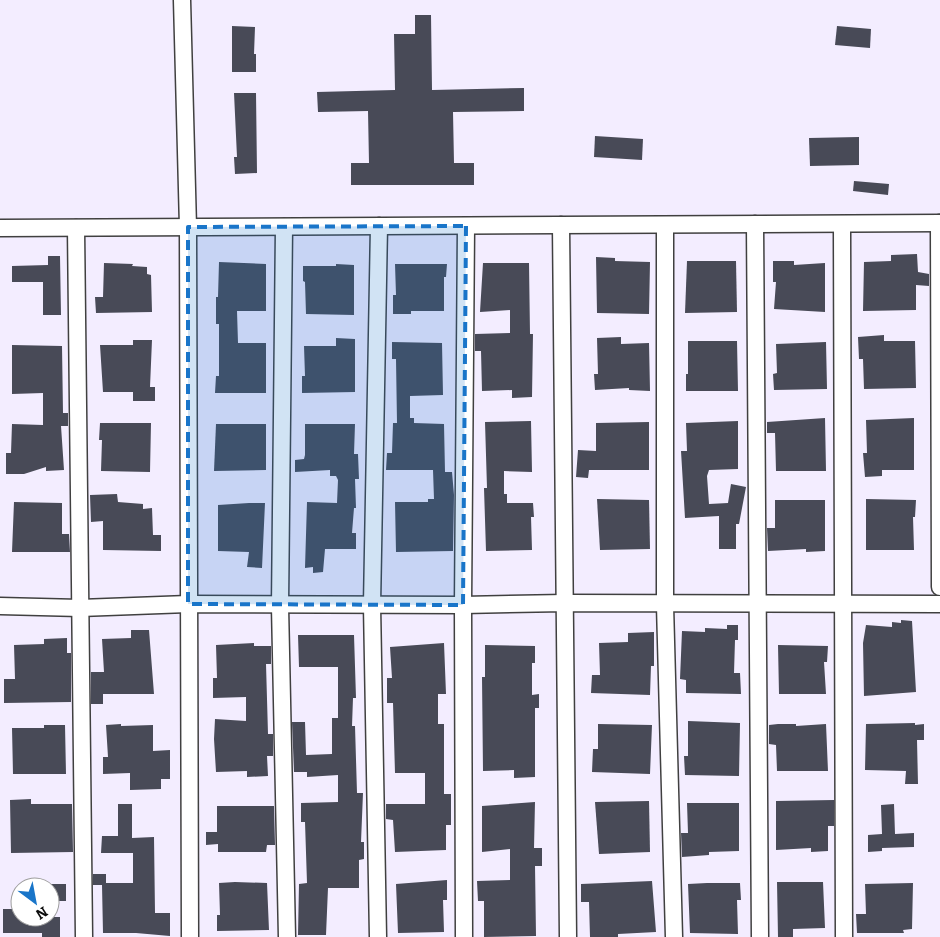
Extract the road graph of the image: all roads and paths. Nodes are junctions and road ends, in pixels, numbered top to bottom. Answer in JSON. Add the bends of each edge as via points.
{"nodes":[{"id":1,"x":182,"y":0,"type":"edge"},
{"id":2,"x":940,"y":223,"type":"edge"},
{"id":3,"x":755,"y":224,"type":"junction"},
{"id":4,"x":842,"y":224,"type":"junction"},
{"id":5,"x":561,"y":225,"type":"junction"},
{"id":6,"x":665,"y":225,"type":"junction"},
{"id":7,"x":284,"y":226,"type":"junction"},
{"id":8,"x":379,"y":226,"type":"junction"},
{"id":9,"x":466,"y":226,"type":"junction"},
{"id":10,"x":188,"y":227,"type":"junction"},
{"id":11,"x":0,"y":228,"type":"edge"},
{"id":12,"x":76,"y":228,"type":"junction"},
{"id":13,"x":940,"y":587,"type":"edge"},
{"id":14,"x":565,"y":603,"type":"junction"},
{"id":15,"x":188,"y":604,"type":"junction"},
{"id":16,"x":756,"y":604,"type":"junction"},
{"id":17,"x":844,"y":604,"type":"junction"},
{"id":18,"x":940,"y":604,"type":"edge"},
{"id":19,"x":372,"y":605,"type":"junction"},
{"id":20,"x":464,"y":605,"type":"junction"},
{"id":21,"x":665,"y":605,"type":"junction"},
{"id":22,"x":0,"y":606,"type":"edge"},
{"id":23,"x":280,"y":606,"type":"junction"},
{"id":24,"x":80,"y":608,"type":"junction"},
{"id":25,"x":84,"y":937,"type":"edge"},
{"id":26,"x":190,"y":937,"type":"edge"},
{"id":27,"x":287,"y":937,"type":"edge"},
{"id":28,"x":378,"y":937,"type":"edge"},
{"id":29,"x":464,"y":937,"type":"edge"},
{"id":30,"x":568,"y":937,"type":"edge"},
{"id":31,"x":674,"y":937,"type":"edge"},
{"id":32,"x":760,"y":937,"type":"edge"},
{"id":33,"x":844,"y":937,"type":"edge"}],
"edges":[{"from":1,"to":10,"type":"street"},
{"from":2,"to":4,"type":"street"},
{"from":2,"to":13,"type":"street"},
{"from":3,"to":4,"type":"street"},
{"from":3,"to":6,"type":"street"},
{"from":3,"to":16,"type":"street"},
{"from":4,"to":17,"type":"street"},
{"from":5,"to":6,"type":"street"},
{"from":5,"to":9,"type":"street"},
{"from":5,"to":14,"type":"street"},
{"from":6,"to":21,"type":"street"},
{"from":7,"to":8,"type":"street"},
{"from":7,"to":10,"type":"street"},
{"from":7,"to":23,"type":"street"},
{"from":8,"to":9,"type":"street"},
{"from":8,"to":19,"type":"street"},
{"from":9,"to":20,"type":"street"},
{"from":10,"to":12,"type":"street"},
{"from":10,"to":15,"type":"street"},
{"from":11,"to":12,"type":"street"},
{"from":12,"to":24,"type":"street"},
{"from":14,"to":20,"type":"street"},
{"from":14,"to":21,"type":"street"},
{"from":14,"to":30,"type":"street"},
{"from":15,"to":23,"type":"street"},
{"from":15,"to":24,"type":"street"},
{"from":15,"to":26,"type":"street"},
{"from":16,"to":17,"type":"street"},
{"from":16,"to":21,"type":"street"},
{"from":16,"to":32,"type":"street"},
{"from":17,"to":18,"type":"street"},
{"from":17,"to":33,"type":"street"},
{"from":19,"to":20,"type":"street"},
{"from":19,"to":23,"type":"street"},
{"from":19,"to":28,"type":"street"},
{"from":20,"to":29,"type":"street"},
{"from":21,"to":31,"type":"street"},
{"from":22,"to":24,"type":"street"},
{"from":23,"to":27,"type":"street"},
{"from":24,"to":25,"type":"street"}]}
